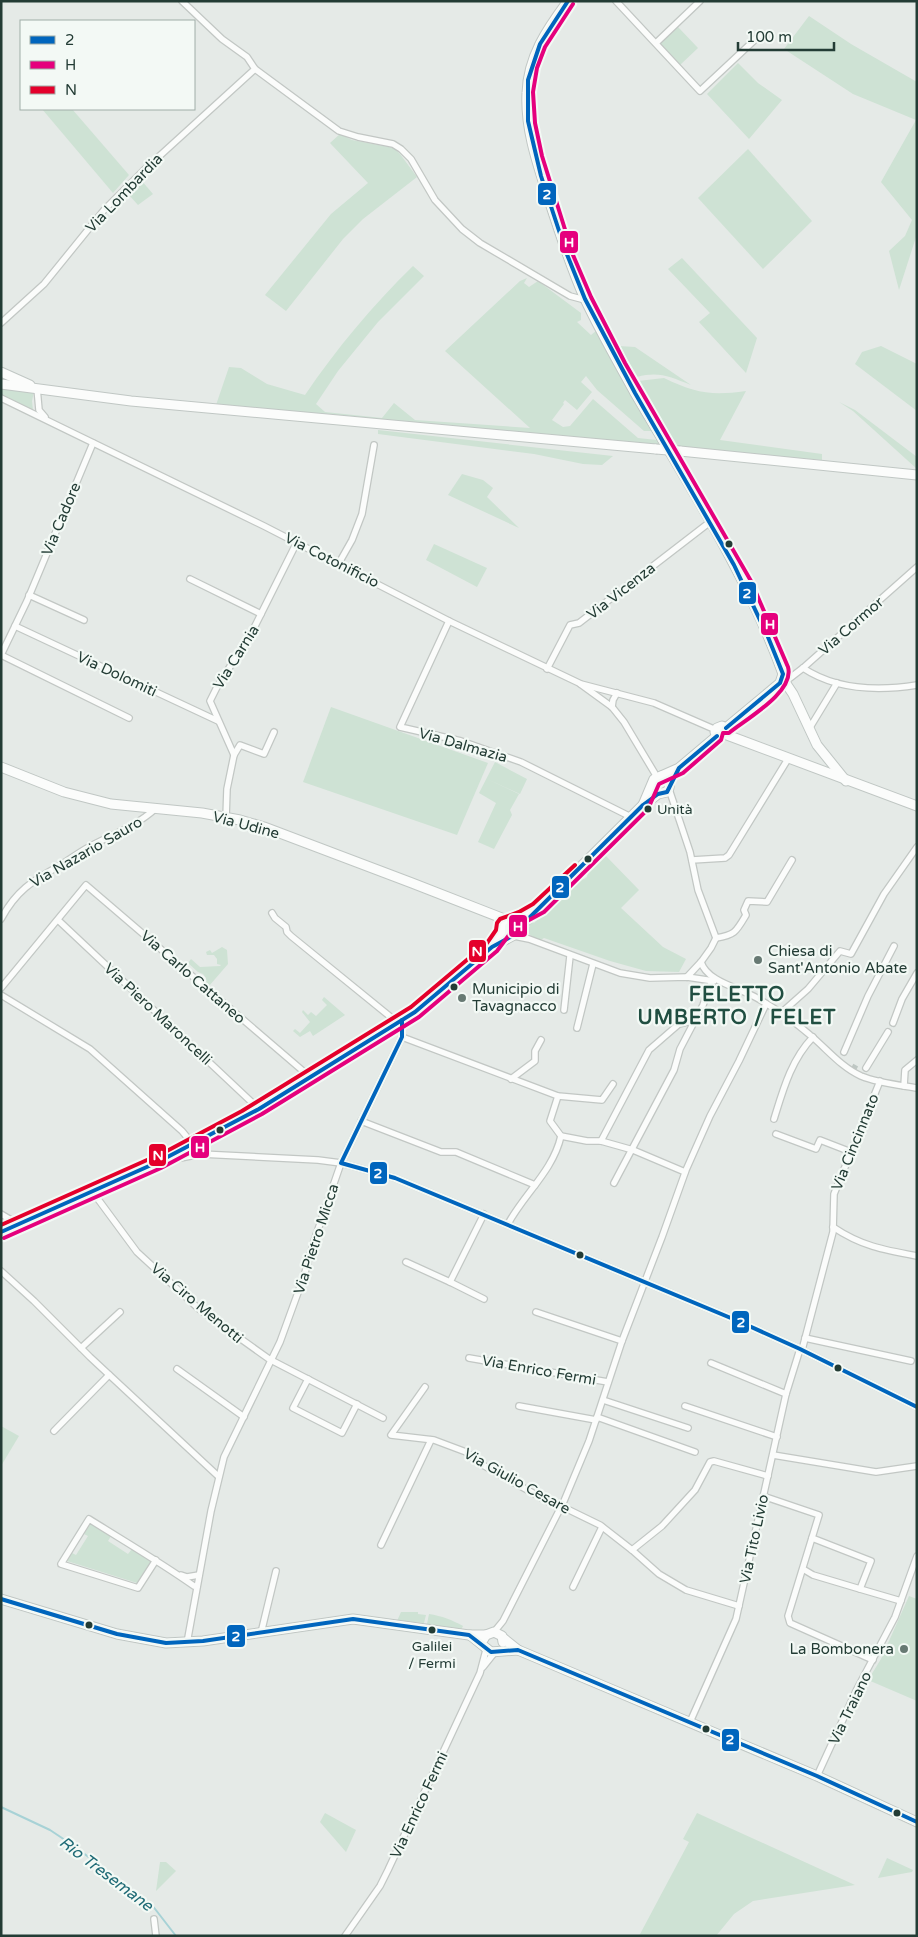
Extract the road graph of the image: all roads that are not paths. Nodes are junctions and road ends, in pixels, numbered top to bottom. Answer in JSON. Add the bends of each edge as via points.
{"nodes":[{"id":1,"x":182,"y":1,"type":"edge"},
{"id":2,"x":568,"y":1,"type":"edge"},
{"id":3,"x":616,"y":1,"type":"edge"},
{"id":4,"x":700,"y":1,"type":"edge"},
{"id":5,"x":761,"y":34,"type":"dead end"},
{"id":6,"x":656,"y":43,"type":"junction"},
{"id":7,"x":255,"y":69,"type":"junction"},
{"id":8,"x":586,"y":300,"type":"junction"},
{"id":9,"x":1,"y":324,"type":"edge"},
{"id":10,"x":1,"y":372,"type":"edge"},
{"id":11,"x":1,"y":384,"type":"edge"},
{"id":12,"x":37,"y":388,"type":"junction"},
{"id":13,"x":1,"y":398,"type":"edge"},
{"id":14,"x":48,"y":420,"type":"junction"},
{"id":15,"x":93,"y":443,"type":"junction"},
{"id":16,"x":374,"y":444,"type":"dead end"},
{"id":17,"x":917,"y":475,"type":"edge"},
{"id":18,"x":710,"y":522,"type":"junction"},
{"id":19,"x":297,"y":542,"type":"junction"},
{"id":20,"x":339,"y":563,"type":"junction"},
{"id":21,"x":917,"y":567,"type":"edge"},
{"id":22,"x":190,"y":579,"type":"dead end"},
{"id":23,"x":29,"y":595,"type":"junction"},
{"id":24,"x":262,"y":614,"type":"junction"},
{"id":25,"x":84,"y":620,"type":"dead end"},
{"id":26,"x":449,"y":620,"type":"junction"},
{"id":27,"x":15,"y":626,"type":"junction"},
{"id":28,"x":1,"y":655,"type":"edge"},
{"id":29,"x":803,"y":668,"type":"junction"},
{"id":30,"x":547,"y":669,"type":"junction"},
{"id":31,"x":783,"y":679,"type":"junction"},
{"id":32,"x":579,"y":683,"type":"junction"},
{"id":33,"x":837,"y":683,"type":"junction"},
{"id":34,"x":917,"y":685,"type":"edge"},
{"id":35,"x":617,"y":692,"type":"junction"},
{"id":36,"x":612,"y":707,"type":"junction"},
{"id":37,"x":129,"y":718,"type":"dead end"},
{"id":38,"x":218,"y":721,"type":"junction"},
{"id":39,"x":809,"y":729,"type":"junction"},
{"id":40,"x":727,"y":731,"type":"junction"},
{"id":41,"x":274,"y":732,"type":"dead end"},
{"id":42,"x":716,"y":733,"type":"junction"},
{"id":43,"x":234,"y":756,"type":"junction"},
{"id":44,"x":788,"y":759,"type":"junction"},
{"id":45,"x":1,"y":767,"type":"edge"},
{"id":46,"x":679,"y":768,"type":"junction"},
{"id":47,"x":659,"y":777,"type":"junction"},
{"id":48,"x":846,"y":781,"type":"junction"},
{"id":49,"x":652,"y":786,"type":"junction"},
{"id":50,"x":670,"y":786,"type":"junction"},
{"id":51,"x":658,"y":794,"type":"junction"},
{"id":52,"x":643,"y":805,"type":"junction"},
{"id":53,"x":917,"y":806,"type":"edge"},
{"id":54,"x":155,"y":809,"type":"junction"},
{"id":55,"x":630,"y":817,"type":"junction"},
{"id":56,"x":226,"y":818,"type":"junction"},
{"id":57,"x":917,"y":847,"type":"edge"},
{"id":58,"x":692,"y":860,"type":"junction"},
{"id":59,"x":792,"y":860,"type":"dead end"},
{"id":60,"x":272,"y":912,"type":"dead end"},
{"id":61,"x":1,"y":919,"type":"edge"},
{"id":62,"x":58,"y":920,"type":"junction"},
{"id":63,"x":510,"y":929,"type":"junction"},
{"id":64,"x":716,"y":938,"type":"junction"},
{"id":65,"x":894,"y":946,"type":"dead end"},
{"id":66,"x":570,"y":956,"type":"junction"},
{"id":67,"x":701,"y":962,"type":"junction"},
{"id":68,"x":593,"y":964,"type":"junction"},
{"id":69,"x":917,"y":973,"type":"edge"},
{"id":70,"x":687,"y":977,"type":"junction"},
{"id":71,"x":712,"y":981,"type":"junction"},
{"id":72,"x":719,"y":981,"type":"junction"},
{"id":73,"x":1,"y":988,"type":"edge"},
{"id":74,"x":1,"y":995,"type":"edge"},
{"id":75,"x":766,"y":1004,"type":"junction"},
{"id":76,"x":564,"y":1010,"type":"dead end"},
{"id":77,"x":781,"y":1013,"type":"junction"},
{"id":78,"x":695,"y":1020,"type":"junction"},
{"id":79,"x":400,"y":1022,"type":"junction"},
{"id":80,"x":893,"y":1023,"type":"dead end"},
{"id":81,"x":578,"y":1028,"type":"dead end"},
{"id":82,"x":888,"y":1032,"type":"dead end"},
{"id":83,"x":402,"y":1037,"type":"junction"},
{"id":84,"x":813,"y":1037,"type":"junction"},
{"id":85,"x":541,"y":1040,"type":"dead end"},
{"id":86,"x":844,"y":1052,"type":"dead end"},
{"id":87,"x":917,"y":1060,"type":"edge"},
{"id":88,"x":864,"y":1073,"type":"junction"},
{"id":89,"x":310,"y":1077,"type":"junction"},
{"id":90,"x":511,"y":1079,"type":"junction"},
{"id":91,"x":880,"y":1081,"type":"junction"},
{"id":92,"x":613,"y":1084,"type":"dead end"},
{"id":93,"x":904,"y":1086,"type":"junction"},
{"id":94,"x":917,"y":1088,"type":"edge"},
{"id":95,"x":558,"y":1096,"type":"junction"},
{"id":96,"x":259,"y":1109,"type":"junction"},
{"id":97,"x":774,"y":1119,"type":"dead end"},
{"id":98,"x":361,"y":1121,"type":"junction"},
{"id":99,"x":776,"y":1134,"type":"dead end"},
{"id":100,"x":561,"y":1136,"type":"junction"},
{"id":101,"x":601,"y":1141,"type":"junction"},
{"id":102,"x":192,"y":1145,"type":"junction"},
{"id":103,"x":633,"y":1150,"type":"junction"},
{"id":104,"x":851,"y":1152,"type":"junction"},
{"id":105,"x":202,"y":1154,"type":"junction"},
{"id":106,"x":158,"y":1162,"type":"junction"},
{"id":107,"x":341,"y":1163,"type":"junction"},
{"id":108,"x":685,"y":1172,"type":"junction"},
{"id":109,"x":614,"y":1183,"type":"dead end"},
{"id":110,"x":535,"y":1185,"type":"junction"},
{"id":111,"x":92,"y":1191,"type":"junction"},
{"id":112,"x":1,"y":1214,"type":"edge"},
{"id":113,"x":484,"y":1214,"type":"junction"},
{"id":114,"x":18,"y":1224,"type":"junction"},
{"id":115,"x":508,"y":1224,"type":"junction"},
{"id":116,"x":833,"y":1227,"type":"junction"},
{"id":117,"x":1,"y":1232,"type":"edge"},
{"id":118,"x":917,"y":1256,"type":"edge"},
{"id":119,"x":406,"y":1262,"type":"dead end"},
{"id":120,"x":1,"y":1271,"type":"edge"},
{"id":121,"x":450,"y":1282,"type":"junction"},
{"id":122,"x":644,"y":1283,"type":"junction"},
{"id":123,"x":484,"y":1299,"type":"dead end"},
{"id":124,"x":120,"y":1312,"type":"dead end"},
{"id":125,"x":536,"y":1312,"type":"dead end"},
{"id":126,"x":805,"y":1338,"type":"junction"},
{"id":127,"x":622,"y":1342,"type":"junction"},
{"id":128,"x":81,"y":1348,"type":"junction"},
{"id":129,"x":801,"y":1350,"type":"junction"},
{"id":130,"x":469,"y":1358,"type":"dead end"},
{"id":131,"x":272,"y":1360,"type":"junction"},
{"id":132,"x":911,"y":1361,"type":"dead end"},
{"id":133,"x":711,"y":1363,"type":"dead end"},
{"id":134,"x":177,"y":1369,"type":"dead end"},
{"id":135,"x":109,"y":1375,"type":"junction"},
{"id":136,"x":308,"y":1378,"type":"junction"},
{"id":137,"x":608,"y":1382,"type":"junction"},
{"id":138,"x":425,"y":1387,"type":"dead end"},
{"id":139,"x":786,"y":1394,"type":"junction"},
{"id":140,"x":603,"y":1400,"type":"junction"},
{"id":141,"x":357,"y":1404,"type":"junction"},
{"id":142,"x":519,"y":1406,"type":"dead end"},
{"id":143,"x":685,"y":1406,"type":"dead end"},
{"id":144,"x":917,"y":1408,"type":"edge"},
{"id":145,"x":244,"y":1416,"type":"junction"},
{"id":146,"x":383,"y":1418,"type":"dead end"},
{"id":147,"x":597,"y":1418,"type":"junction"},
{"id":148,"x":688,"y":1428,"type":"dead end"},
{"id":149,"x":54,"y":1431,"type":"dead end"},
{"id":150,"x":777,"y":1437,"type":"junction"},
{"id":151,"x":431,"y":1440,"type":"junction"},
{"id":152,"x":695,"y":1452,"type":"dead end"},
{"id":153,"x":773,"y":1455,"type":"junction"},
{"id":154,"x":917,"y":1466,"type":"edge"},
{"id":155,"x":218,"y":1476,"type":"junction"},
{"id":156,"x":768,"y":1476,"type":"junction"},
{"id":157,"x":763,"y":1496,"type":"junction"},
{"id":158,"x":561,"y":1506,"type":"junction"},
{"id":159,"x":602,"y":1527,"type":"junction"},
{"id":160,"x":812,"y":1538,"type":"junction"},
{"id":161,"x":381,"y":1545,"type":"dead end"},
{"id":162,"x":632,"y":1550,"type":"junction"},
{"id":163,"x":917,"y":1556,"type":"edge"},
{"id":164,"x":156,"y":1560,"type":"junction"},
{"id":165,"x":804,"y":1569,"type":"junction"},
{"id":166,"x":276,"y":1571,"type":"dead end"},
{"id":167,"x":177,"y":1573,"type":"junction"},
{"id":168,"x":199,"y":1575,"type":"junction"},
{"id":169,"x":197,"y":1586,"type":"junction"},
{"id":170,"x":573,"y":1587,"type":"dead end"},
{"id":171,"x":860,"y":1589,"type":"junction"},
{"id":172,"x":1,"y":1599,"type":"edge"},
{"id":173,"x":901,"y":1601,"type":"junction"},
{"id":174,"x":739,"y":1606,"type":"junction"},
{"id":175,"x":260,"y":1633,"type":"junction"},
{"id":176,"x":469,"y":1635,"type":"junction"},
{"id":177,"x":496,"y":1635,"type":"junction"},
{"id":178,"x":187,"y":1643,"type":"junction"},
{"id":179,"x":491,"y":1649,"type":"junction"},
{"id":180,"x":518,"y":1650,"type":"junction"},
{"id":181,"x":873,"y":1660,"type":"junction"},
{"id":182,"x":690,"y":1722,"type":"junction"},
{"id":183,"x":817,"y":1776,"type":"junction"},
{"id":184,"x":917,"y":1822,"type":"edge"},
{"id":185,"x":154,"y":1920,"type":"dead end"},
{"id":186,"x":156,"y":1936,"type":"edge"},
{"id":187,"x":345,"y":1936,"type":"edge"}],
"edges":[{"from":1,"to":7,"type":"street","via":[[222,39],[247,57]]},
{"from":2,"to":8,"type":"street","via":[[539,44],[529,76],[527,108],[536,158],[567,256]]},
{"from":3,"to":6,"type":"street"},
{"from":4,"to":6,"type":"street"},
{"from":5,"to":6,"type":"street","via":[[700,91]]},
{"from":7,"to":8,"type":"street","via":[[340,131],[393,144],[401,149],[411,159],[435,200],[462,229],[570,296]]},
{"from":7,"to":9,"type":"street","name":"Via Lombardia","via":[[104,210],[44,284]]},
{"from":8,"to":18,"type":"street","via":[[620,366]]},
{"from":10,"to":12,"type":"street"},
{"from":11,"to":12,"type":"street"},
{"from":12,"to":14,"type":"street","via":[[39,410]]},
{"from":12,"to":17,"type":"street","bridge":true,"via":[[90,397]]},
{"from":13,"to":14,"type":"street","name":"Via Cotonificio"},
{"from":14,"to":15,"type":"street","name":"Via Cotonificio"},
{"from":15,"to":19,"type":"street","name":"Via Cotonificio"},
{"from":15,"to":23,"type":"street","name":"Via Cadore"},
{"from":16,"to":20,"type":"street","via":[[362,514]]},
{"from":18,"to":30,"type":"street","name":"Via Vicenza","via":[[579,623],[570,625]]},
{"from":18,"to":31,"type":"street","via":[[746,584]]},
{"from":19,"to":20,"type":"street","name":"Via Cotonificio"},
{"from":19,"to":24,"type":"street","name":"Via Carnia"},
{"from":20,"to":26,"type":"street","name":"Via Cotonificio"},
{"from":21,"to":29,"type":"street","name":"Via Cormor"},
{"from":22,"to":24,"type":"street","name":"Via Carnia"},
{"from":23,"to":25,"type":"street"},
{"from":23,"to":27,"type":"street","name":"Via Cadore"},
{"from":24,"to":38,"type":"street","name":"Via Carnia","via":[[210,700]]},
{"from":26,"to":30,"type":"street","name":"Via Cotonificio"},
{"from":26,"to":55,"type":"street","name":"Via Dalmazia","via":[[400,727],[461,741],[521,762]]},
{"from":27,"to":28,"type":"street","name":"Via Cadore"},
{"from":27,"to":38,"type":"street","name":"Via Dolomiti"},
{"from":28,"to":37,"type":"street","name":"Via Cadore"},
{"from":29,"to":31,"type":"street","name":"Via Cormor"},
{"from":29,"to":33,"type":"street"},
{"from":30,"to":32,"type":"street","name":"Via Cotonificio"},
{"from":31,"to":39,"type":"street","via":[[794,694]]},
{"from":31,"to":40,"type":"street"},
{"from":32,"to":35,"type":"street"},
{"from":32,"to":36,"type":"street","name":"Via Cotonificio"},
{"from":33,"to":34,"type":"street","via":[[862,688]]},
{"from":33,"to":39,"type":"street"},
{"from":35,"to":36,"type":"street"},
{"from":35,"to":42,"type":"street","via":[[654,703]]},
{"from":36,"to":47,"type":"street","name":"Via Cotonificio"},
{"from":38,"to":43,"type":"street","name":"Via Carnia"},
{"from":39,"to":48,"type":"street","via":[[817,745]]},
{"from":40,"to":42,"type":"street","via":[[722,738]]},
{"from":40,"to":44,"type":"street"},
{"from":41,"to":43,"type":"street","via":[[264,754],[240,744]]},
{"from":42,"to":46,"type":"street"},
{"from":43,"to":56,"type":"street","via":[[226,790]]},
{"from":44,"to":48,"type":"street"},
{"from":44,"to":58,"type":"street","via":[[729,855]]},
{"from":45,"to":54,"type":"street","name":"Via Udine","via":[[83,797]]},
{"from":46,"to":47,"type":"street"},
{"from":46,"to":50,"type":"street"},
{"from":47,"to":49,"type":"street"},
{"from":47,"to":50,"type":"street","via":[[666,778]]},
{"from":48,"to":53,"type":"street"},
{"from":49,"to":51,"type":"street"},
{"from":49,"to":52,"type":"street"},
{"from":50,"to":51,"type":"street","via":[[665,794]]},
{"from":50,"to":58,"type":"street"},
{"from":51,"to":52,"type":"street"},
{"from":52,"to":55,"type":"street"},
{"from":54,"to":56,"type":"street","name":"Via Udine"},
{"from":54,"to":61,"type":"street","name":"Via Nazario Sauro","via":[[145,818],[39,876],[8,906]]},
{"from":55,"to":63,"type":"street","via":[[540,908]]},
{"from":56,"to":63,"type":"street","name":"Via Udine","via":[[289,836],[484,912]]},
{"from":57,"to":77,"type":"street","via":[[884,894],[851,954],[840,951],[808,989]]},
{"from":58,"to":64,"type":"street","via":[[698,890]]},
{"from":59,"to":64,"type":"street","via":[[767,902],[748,901],[744,910],[746,915],[737,931],[730,936]]},
{"from":60,"to":79,"type":"street","via":[[291,936]]},
{"from":62,"to":73,"type":"street"},
{"from":62,"to":89,"type":"street","name":"Via Carlo Cattaneo","via":[[86,885]]},
{"from":62,"to":96,"type":"street","name":"Via Piero Maroncelli"},
{"from":63,"to":66,"type":"street","name":"Via Udine"},
{"from":63,"to":79,"type":"street"},
{"from":64,"to":67,"type":"street"},
{"from":65,"to":86,"type":"street"},
{"from":66,"to":68,"type":"street","name":"Via Udine"},
{"from":66,"to":76,"type":"street"},
{"from":67,"to":70,"type":"street"},
{"from":67,"to":72,"type":"street","via":[[707,973]]},
{"from":68,"to":70,"type":"street","name":"Via Udine","via":[[650,978]]},
{"from":68,"to":81,"type":"street"},
{"from":69,"to":80,"type":"street"},
{"from":70,"to":71,"type":"street","name":"Via Udine"},
{"from":71,"to":72,"type":"street","name":"Via Udine"},
{"from":71,"to":78,"type":"street"},
{"from":72,"to":75,"type":"street"},
{"from":74,"to":102,"type":"street","via":[[90,1049],[182,1131]]},
{"from":75,"to":77,"type":"street"},
{"from":75,"to":108,"type":"street","name":"Via Enrico Fermi"},
{"from":77,"to":84,"type":"street"},
{"from":78,"to":101,"type":"street","via":[[679,1024],[649,1050]]},
{"from":78,"to":103,"type":"street","via":[[680,1049],[674,1070]]},
{"from":79,"to":83,"type":"street"},
{"from":79,"to":89,"type":"street"},
{"from":82,"to":88,"type":"street"},
{"from":83,"to":90,"type":"street"},
{"from":83,"to":98,"type":"street","name":"Via Pietro Micca"},
{"from":84,"to":88,"type":"street","via":[[853,1071]]},
{"from":84,"to":97,"type":"street","via":[[802,1048],[786,1081]]},
{"from":85,"to":90,"type":"street","via":[[535,1051],[535,1061]]},
{"from":87,"to":93,"type":"street","via":[[905,1070]]},
{"from":88,"to":91,"type":"street"},
{"from":89,"to":96,"type":"street"},
{"from":90,"to":95,"type":"street"},
{"from":91,"to":93,"type":"street"},
{"from":91,"to":104,"type":"street","name":"Via Cincinnato"},
{"from":92,"to":95,"type":"street","via":[[602,1100]]},
{"from":93,"to":94,"type":"street"},
{"from":95,"to":100,"type":"street","via":[[550,1121]]},
{"from":96,"to":102,"type":"street"},
{"from":98,"to":107,"type":"street","name":"Via Pietro Micca"},
{"from":98,"to":110,"type":"street","via":[[441,1152],[456,1152]]},
{"from":99,"to":104,"type":"street","via":[[816,1149],[820,1140]]},
{"from":100,"to":101,"type":"street"},
{"from":100,"to":110,"type":"street","via":[[559,1147]]},
{"from":101,"to":103,"type":"street"},
{"from":102,"to":105,"type":"street"},
{"from":102,"to":106,"type":"street"},
{"from":103,"to":108,"type":"street"},
{"from":103,"to":109,"type":"street"},
{"from":104,"to":116,"type":"street","name":"Via Cincinnato","via":[[834,1194]]},
{"from":105,"to":106,"type":"street"},
{"from":105,"to":107,"type":"street"},
{"from":106,"to":111,"type":"street"},
{"from":107,"to":113,"type":"street","via":[[395,1178]]},
{"from":107,"to":131,"type":"street","name":"Via Pietro Micca"},
{"from":108,"to":122,"type":"street","name":"Via Enrico Fermi"},
{"from":110,"to":115,"type":"street"},
{"from":111,"to":114,"type":"street"},
{"from":111,"to":131,"type":"street","name":"Via Ciro Menotti","via":[[157,1272],[199,1309]]},
{"from":112,"to":114,"type":"street"},
{"from":113,"to":115,"type":"street"},
{"from":113,"to":121,"type":"street"},
{"from":114,"to":117,"type":"street"},
{"from":115,"to":122,"type":"street"},
{"from":116,"to":118,"type":"street","via":[[871,1247]]},
{"from":116,"to":126,"type":"street","name":"Via Cincinnato"},
{"from":119,"to":121,"type":"street"},
{"from":120,"to":128,"type":"street"},
{"from":121,"to":123,"type":"street"},
{"from":122,"to":127,"type":"street","name":"Via Enrico Fermi"},
{"from":122,"to":129,"type":"street"},
{"from":124,"to":128,"type":"street"},
{"from":125,"to":127,"type":"street"},
{"from":126,"to":129,"type":"street","name":"Via Cincinnato"},
{"from":126,"to":132,"type":"street"},
{"from":127,"to":137,"type":"street","name":"Via Enrico Fermi"},
{"from":128,"to":135,"type":"street"},
{"from":129,"to":139,"type":"street","name":"Via Tito Livio"},
{"from":129,"to":144,"type":"street"},
{"from":130,"to":137,"type":"street","name":"Via Enrico Fermi"},
{"from":131,"to":136,"type":"street","name":"Via Ciro Menotti"},
{"from":131,"to":145,"type":"street","name":"Via Pietro Micca"},
{"from":133,"to":139,"type":"street"},
{"from":134,"to":145,"type":"street"},
{"from":135,"to":149,"type":"street"},
{"from":135,"to":155,"type":"street"},
{"from":136,"to":141,"type":"street","name":"Via Ciro Menotti"},
{"from":136,"to":141,"type":"street","via":[[293,1408],[342,1434]]},
{"from":137,"to":140,"type":"street","name":"Via Enrico Fermi"},
{"from":138,"to":151,"type":"street","name":"Via Giulio Cesare","via":[[391,1435]]},
{"from":139,"to":150,"type":"street","name":"Via Tito Livio"},
{"from":140,"to":147,"type":"street","name":"Via Enrico Fermi"},
{"from":140,"to":148,"type":"street"},
{"from":141,"to":146,"type":"street","name":"Via Ciro Menotti"},
{"from":142,"to":147,"type":"street"},
{"from":143,"to":150,"type":"street"},
{"from":145,"to":155,"type":"street","name":"Via Pietro Micca"},
{"from":147,"to":152,"type":"street"},
{"from":147,"to":158,"type":"street","name":"Via Enrico Fermi"},
{"from":150,"to":153,"type":"street","name":"Via Tito Livio"},
{"from":151,"to":158,"type":"street","name":"Via Giulio Cesare","via":[[466,1452]]},
{"from":151,"to":161,"type":"street"},
{"from":153,"to":154,"type":"street","via":[[876,1472]]},
{"from":153,"to":156,"type":"street","name":"Via Tito Livio"},
{"from":155,"to":168,"type":"street","name":"Via Pietro Micca"},
{"from":156,"to":157,"type":"street","name":"Via Tito Livio"},
{"from":156,"to":162,"type":"street","via":[[714,1460],[710,1462],[695,1490],[662,1526]]},
{"from":157,"to":160,"type":"street","via":[[819,1515]]},
{"from":157,"to":174,"type":"street","name":"Via Tito Livio"},
{"from":158,"to":159,"type":"street","name":"Via Giulio Cesare"},
{"from":158,"to":177,"type":"street","name":"Via Enrico Fermi"},
{"from":159,"to":162,"type":"street","name":"Via Giulio Cesare"},
{"from":159,"to":170,"type":"street"},
{"from":160,"to":165,"type":"street"},
{"from":160,"to":171,"type":"street","via":[[871,1561]]},
{"from":162,"to":174,"type":"street","name":"Via Giulio Cesare","via":[[659,1574],[686,1590]]},
{"from":163,"to":173,"type":"street","name":"Via Traiano"},
{"from":164,"to":164,"type":"street","via":[[89,1519],[61,1564],[138,1588]]},
{"from":164,"to":167,"type":"street"},
{"from":165,"to":171,"type":"street","via":[[813,1576]]},
{"from":165,"to":181,"type":"street","via":[[788,1616],[790,1623]]},
{"from":166,"to":175,"type":"street"},
{"from":167,"to":168,"type":"street","via":[[187,1577]]},
{"from":167,"to":169,"type":"street"},
{"from":168,"to":169,"type":"street","name":"Via Pietro Micca"},
{"from":169,"to":178,"type":"street","name":"Via Pietro Micca"},
{"from":171,"to":173,"type":"street"},
{"from":172,"to":178,"type":"street","via":[[117,1634],[151,1641]]},
{"from":173,"to":181,"type":"street","name":"Via Traiano"},
{"from":174,"to":182,"type":"street","name":"Via Tito Livio"},
{"from":175,"to":176,"type":"street","via":[[353,1619]]},
{"from":175,"to":178,"type":"street"},
{"from":176,"to":177,"type":"street"},
{"from":176,"to":179,"type":"street"},
{"from":177,"to":179,"type":"street","via":[[484,1640]]},
{"from":177,"to":179,"type":"street","via":[[503,1644]]},
{"from":177,"to":180,"type":"street"},
{"from":179,"to":180,"type":"street"},
{"from":179,"to":187,"type":"street","name":"Via Enrico Fermi","via":[[380,1886]]},
{"from":180,"to":182,"type":"street"},
{"from":181,"to":183,"type":"street","name":"Via Traiano"},
{"from":182,"to":183,"type":"street"},
{"from":183,"to":184,"type":"street"},
{"from":185,"to":186,"type":"street"}]}
